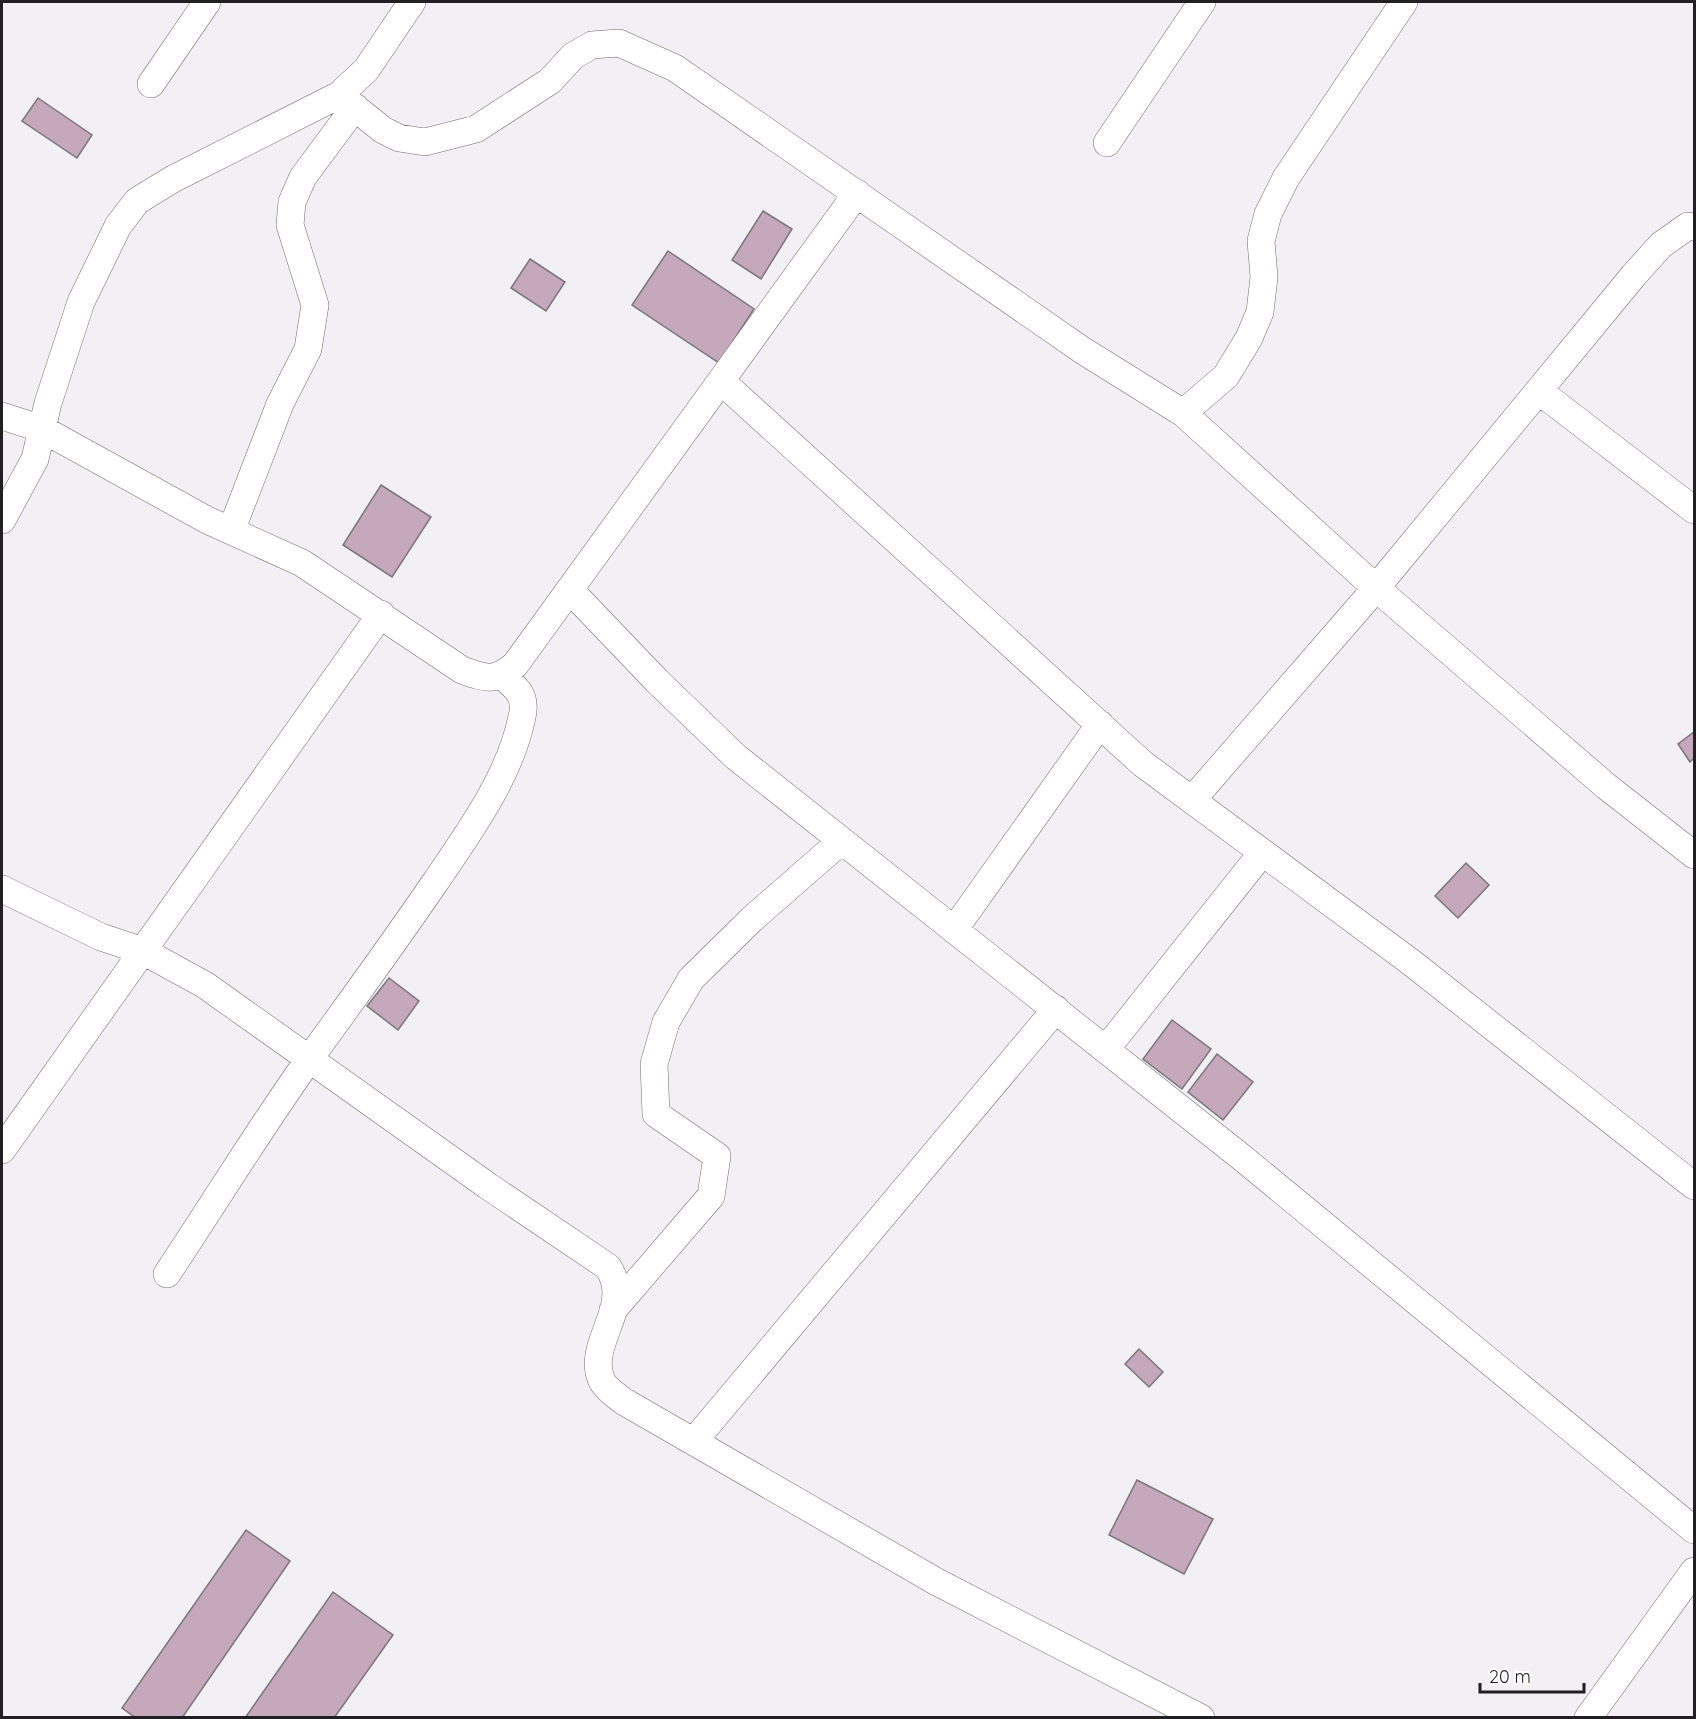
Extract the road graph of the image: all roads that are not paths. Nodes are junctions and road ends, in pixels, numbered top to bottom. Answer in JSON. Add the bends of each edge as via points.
{"nodes":[{"id":1,"x":207,"y":2,"type":"edge"},
{"id":2,"x":412,"y":2,"type":"edge"},
{"id":3,"x":1202,"y":2,"type":"edge"},
{"id":4,"x":1404,"y":2,"type":"edge"},
{"id":5,"x":151,"y":84,"type":"dead end"},
{"id":6,"x":347,"y":101,"type":"junction"},
{"id":7,"x":1107,"y":143,"type":"dead end"},
{"id":8,"x":857,"y":193,"type":"junction"},
{"id":9,"x":1695,"y":227,"type":"edge"},
{"id":10,"x":721,"y":381,"type":"junction"},
{"id":11,"x":1539,"y":391,"type":"junction"},
{"id":12,"x":1183,"y":413,"type":"junction"},
{"id":13,"x":2,"y":416,"type":"edge"},
{"id":14,"x":42,"y":429,"type":"junction"},
{"id":15,"x":1695,"y":510,"type":"edge"},
{"id":16,"x":2,"y":520,"type":"edge"},
{"id":17,"x":231,"y":531,"type":"junction"},
{"id":18,"x":1376,"y":588,"type":"junction"},
{"id":19,"x":570,"y":590,"type":"junction"},
{"id":20,"x":381,"y":614,"type":"junction"},
{"id":21,"x":502,"y":676,"type":"junction"},
{"id":22,"x":1100,"y":724,"type":"junction"},
{"id":23,"x":1192,"y":800,"type":"junction"},
{"id":24,"x":840,"y":842,"type":"junction"},
{"id":25,"x":1262,"y":853,"type":"junction"},
{"id":26,"x":1695,"y":855,"type":"edge"},
{"id":27,"x":2,"y":889,"type":"edge"},
{"id":28,"x":954,"y":930,"type":"junction"},
{"id":29,"x":142,"y":951,"type":"junction"},
{"id":30,"x":1056,"y":1009,"type":"junction"},
{"id":31,"x":1106,"y":1048,"type":"junction"},
{"id":32,"x":309,"y":1060,"type":"junction"},
{"id":33,"x":2,"y":1150,"type":"edge"},
{"id":34,"x":1695,"y":1186,"type":"edge"},
{"id":35,"x":167,"y":1274,"type":"dead end"},
{"id":36,"x":613,"y":1310,"type":"junction"},
{"id":37,"x":694,"y":1441,"type":"junction"},
{"id":38,"x":1695,"y":1530,"type":"edge"},
{"id":39,"x":1695,"y":1572,"type":"edge"},
{"id":40,"x":1201,"y":1718,"type":"edge"},
{"id":41,"x":1588,"y":1718,"type":"edge"}],
"edges":[{"from":1,"to":5,"type":"street"},
{"from":2,"to":6,"type":"street"},
{"from":3,"to":7,"type":"street"},
{"from":4,"to":12,"type":"street","via":[[1286,178],[1268,214],[1261,241],[1264,277],[1260,312],[1249,338],[1226,376]]},
{"from":6,"to":8,"type":"street","via":[[383,130],[399,138],[425,142],[476,129],[550,81],[573,56],[592,45],[619,43],[675,68]]},
{"from":6,"to":14,"type":"street","via":[[173,179],[137,201],[118,226],[81,302]]},
{"from":6,"to":17,"type":"street","via":[[292,202],[290,225],[315,305],[308,350],[280,404]]},
{"from":8,"to":10,"type":"street"},
{"from":8,"to":12,"type":"street","via":[[1082,350]]},
{"from":9,"to":11,"type":"street","via":[[1688,226],[1661,245]]},
{"from":10,"to":19,"type":"street"},
{"from":10,"to":22,"type":"street"},
{"from":11,"to":15,"type":"street"},
{"from":11,"to":18,"type":"street"},
{"from":12,"to":18,"type":"street"},
{"from":13,"to":14,"type":"street"},
{"from":14,"to":16,"type":"street","via":[[35,459]]},
{"from":14,"to":17,"type":"street"},
{"from":17,"to":20,"type":"street","via":[[302,563]]},
{"from":18,"to":23,"type":"street"},
{"from":18,"to":26,"type":"street","via":[[1606,786]]},
{"from":19,"to":21,"type":"street","via":[[515,665]]},
{"from":19,"to":24,"type":"street","via":[[736,757]]},
{"from":20,"to":21,"type":"street","via":[[462,670],[485,679]]},
{"from":20,"to":29,"type":"street"},
{"from":21,"to":32,"type":"street","via":[[519,690],[523,700],[509,759],[470,830]]},
{"from":22,"to":23,"type":"street","via":[[1143,764]]},
{"from":22,"to":28,"type":"street"},
{"from":23,"to":25,"type":"street"},
{"from":24,"to":28,"type":"street"},
{"from":24,"to":36,"type":"street","via":[[691,979],[666,1022],[654,1064],[656,1114],[717,1156],[716,1173],[711,1196]]},
{"from":25,"to":31,"type":"street"},
{"from":25,"to":34,"type":"street","via":[[1412,963]]},
{"from":27,"to":29,"type":"street","via":[[101,937]]},
{"from":28,"to":30,"type":"street"},
{"from":29,"to":32,"type":"street","via":[[205,985]]},
{"from":29,"to":33,"type":"street"},
{"from":30,"to":31,"type":"street"},
{"from":30,"to":37,"type":"street"},
{"from":31,"to":38,"type":"street"},
{"from":32,"to":35,"type":"street"},
{"from":32,"to":36,"type":"street","via":[[608,1266],[616,1286]]},
{"from":36,"to":37,"type":"street","via":[[598,1365],[603,1383],[623,1401]]},
{"from":37,"to":40,"type":"street","via":[[937,1582]]},
{"from":39,"to":41,"type":"street"}]}
